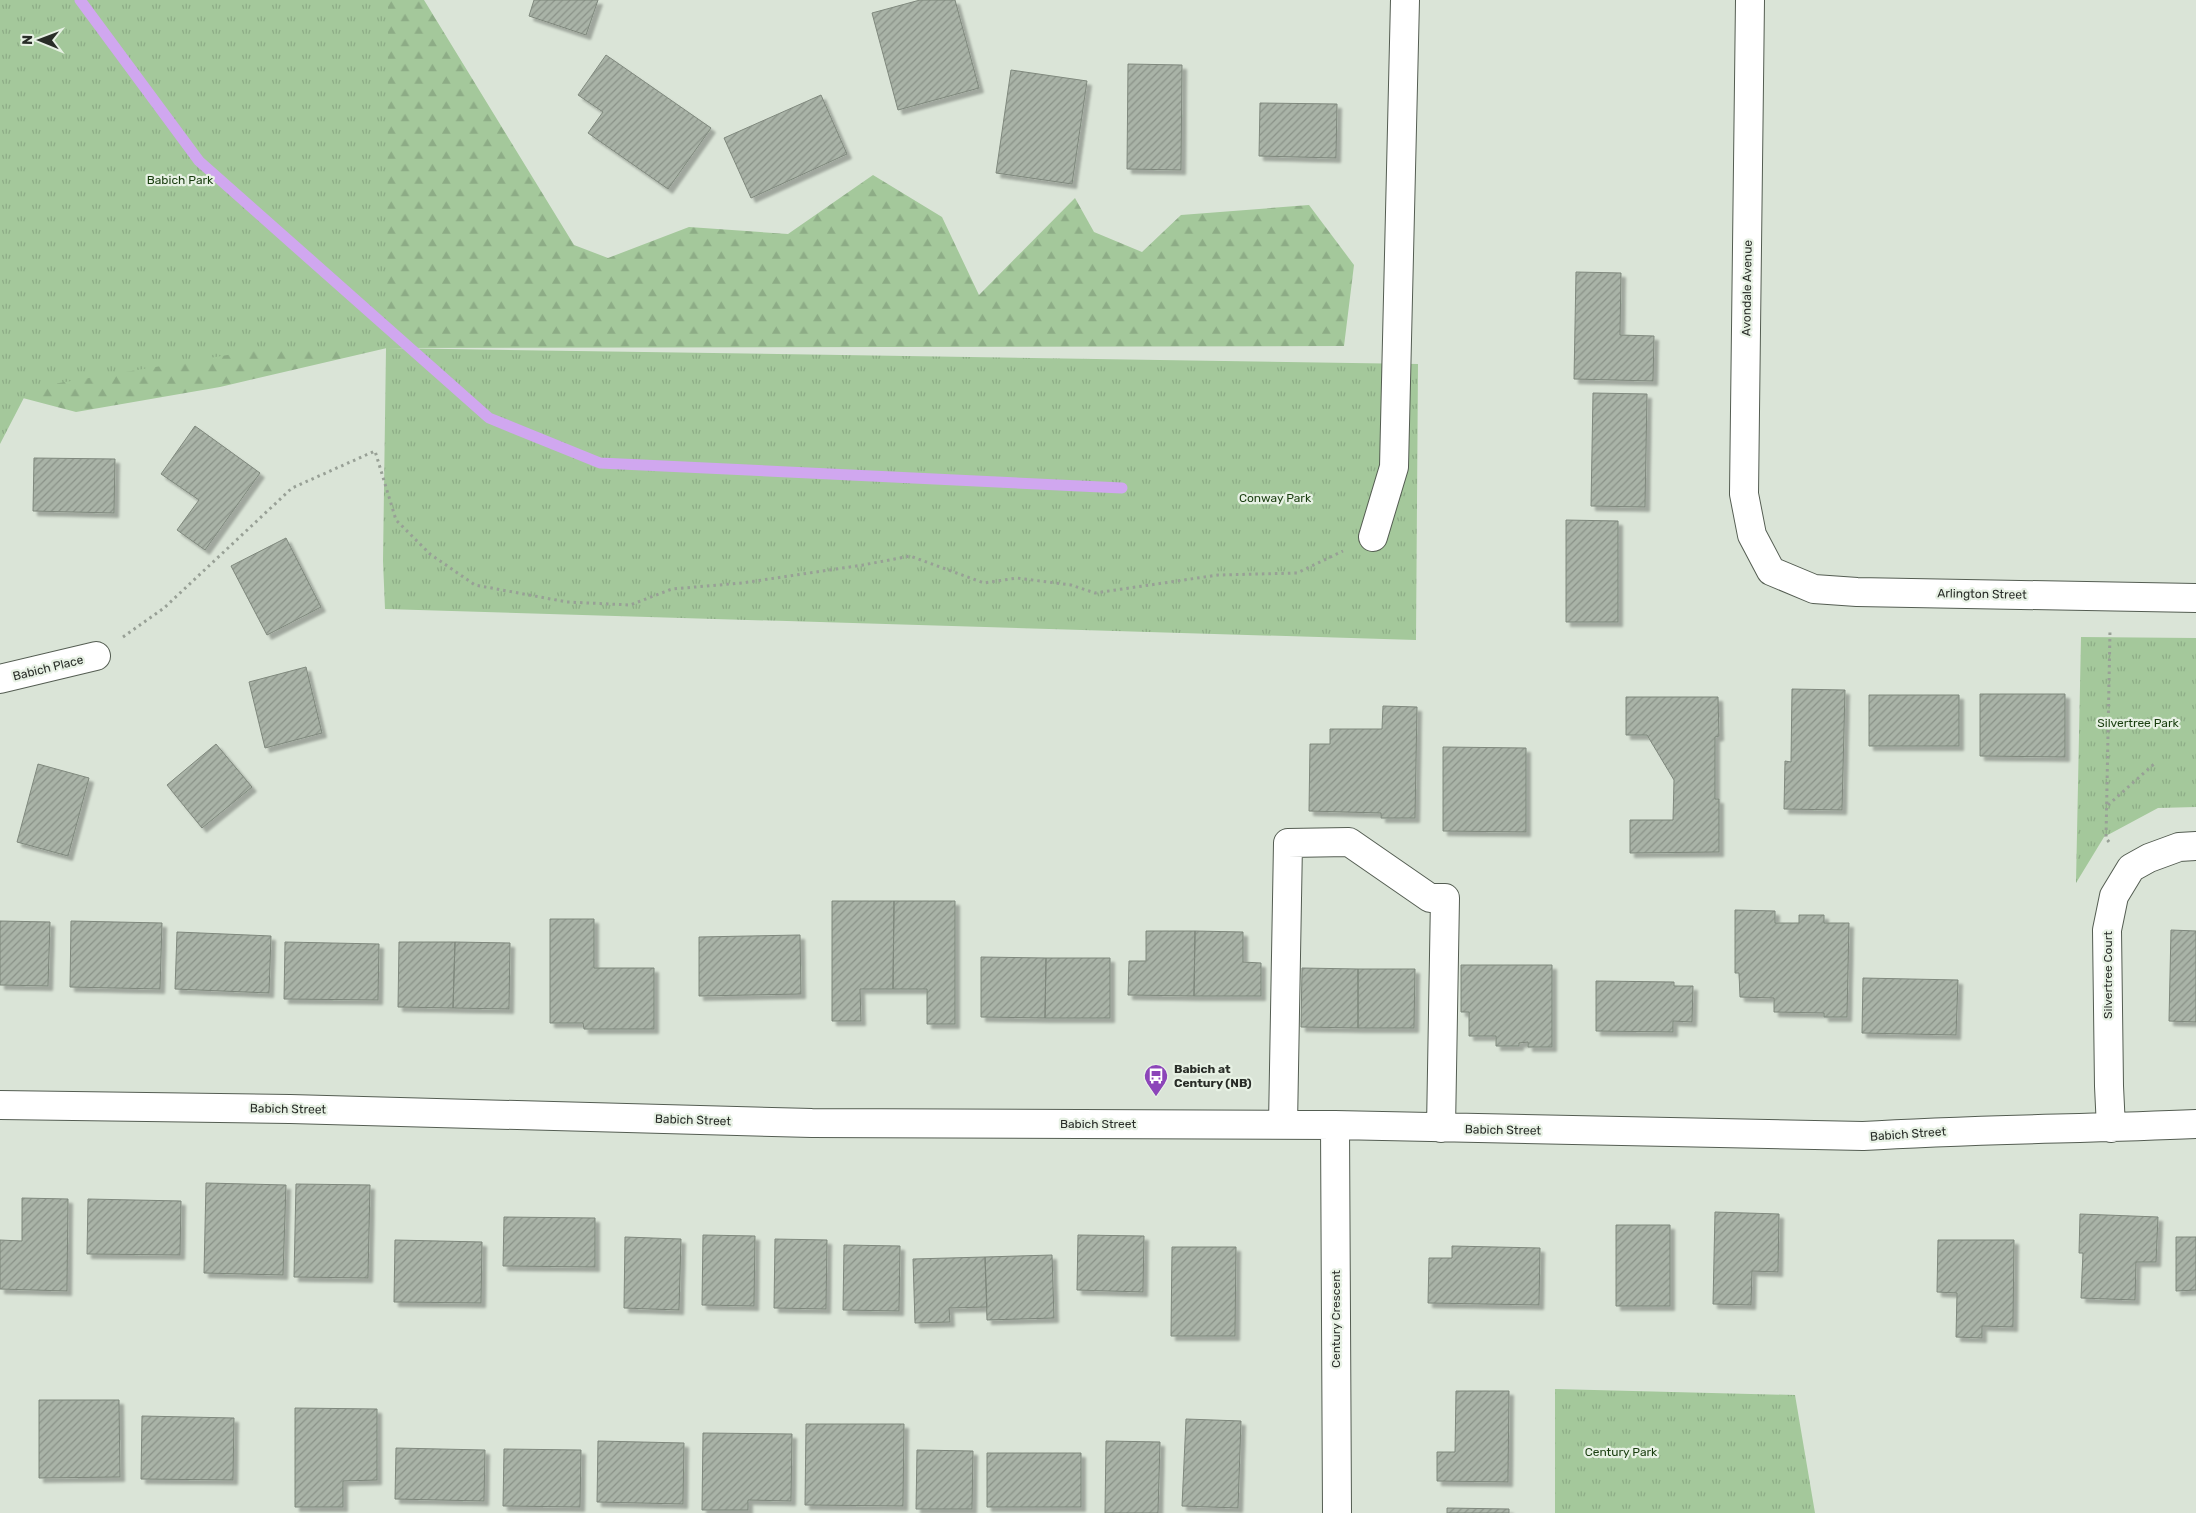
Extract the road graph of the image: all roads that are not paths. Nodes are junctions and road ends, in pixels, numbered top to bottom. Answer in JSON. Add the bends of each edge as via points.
{"nodes":[{"id":1,"x":1405,"y":0,"type":"edge"},
{"id":2,"x":1750,"y":0,"type":"edge"},
{"id":3,"x":1373,"y":537,"type":"road end"},
{"id":4,"x":1772,"y":571,"type":"joint"},
{"id":5,"x":2196,"y":598,"type":"edge"},
{"id":6,"x":96,"y":656,"type":"road end"},
{"id":7,"x":0,"y":679,"type":"edge"},
{"id":8,"x":2196,"y":846,"type":"edge"},
{"id":9,"x":0,"y":1106,"type":"edge"},
{"id":10,"x":2196,"y":1124,"type":"edge"},
{"id":11,"x":1283,"y":1125,"type":"junction"},
{"id":12,"x":1335,"y":1125,"type":"junction"},
{"id":13,"x":1441,"y":1128,"type":"junction"},
{"id":14,"x":2111,"y":1128,"type":"junction"},
{"id":15,"x":1337,"y":1513,"type":"edge"}],
"edges":[{"from":1,"to":3,"type":"street","via":[[1394,467]]},
{"from":2,"to":4,"type":"street","name":"Avondale Avenue","via":[[1744,494],[1752,535]]},
{"from":4,"to":5,"type":"street","name":"Arlington Street","via":[[1814,589]]},
{"from":6,"to":7,"type":"street","name":"Babich Place"},
{"from":8,"to":14,"type":"street","name":"Silvertree Court","via":[[2179,847],[2131,868],[2114,896],[2107,930]]},
{"from":9,"to":11,"type":"street","name":"Babich Street","via":[[290,1109],[812,1123]]},
{"from":10,"to":14,"type":"street","name":"Babich Street"},
{"from":11,"to":12,"type":"street","name":"Babich Street"},
{"from":11,"to":13,"type":"street","via":[[1288,843],[1350,842],[1430,898],[1445,898]]},
{"from":12,"to":13,"type":"street","name":"Babich Street"},
{"from":12,"to":15,"type":"street","name":"Century Crescent"},
{"from":13,"to":14,"type":"street","name":"Babich Street","via":[[1863,1136]]}]}
